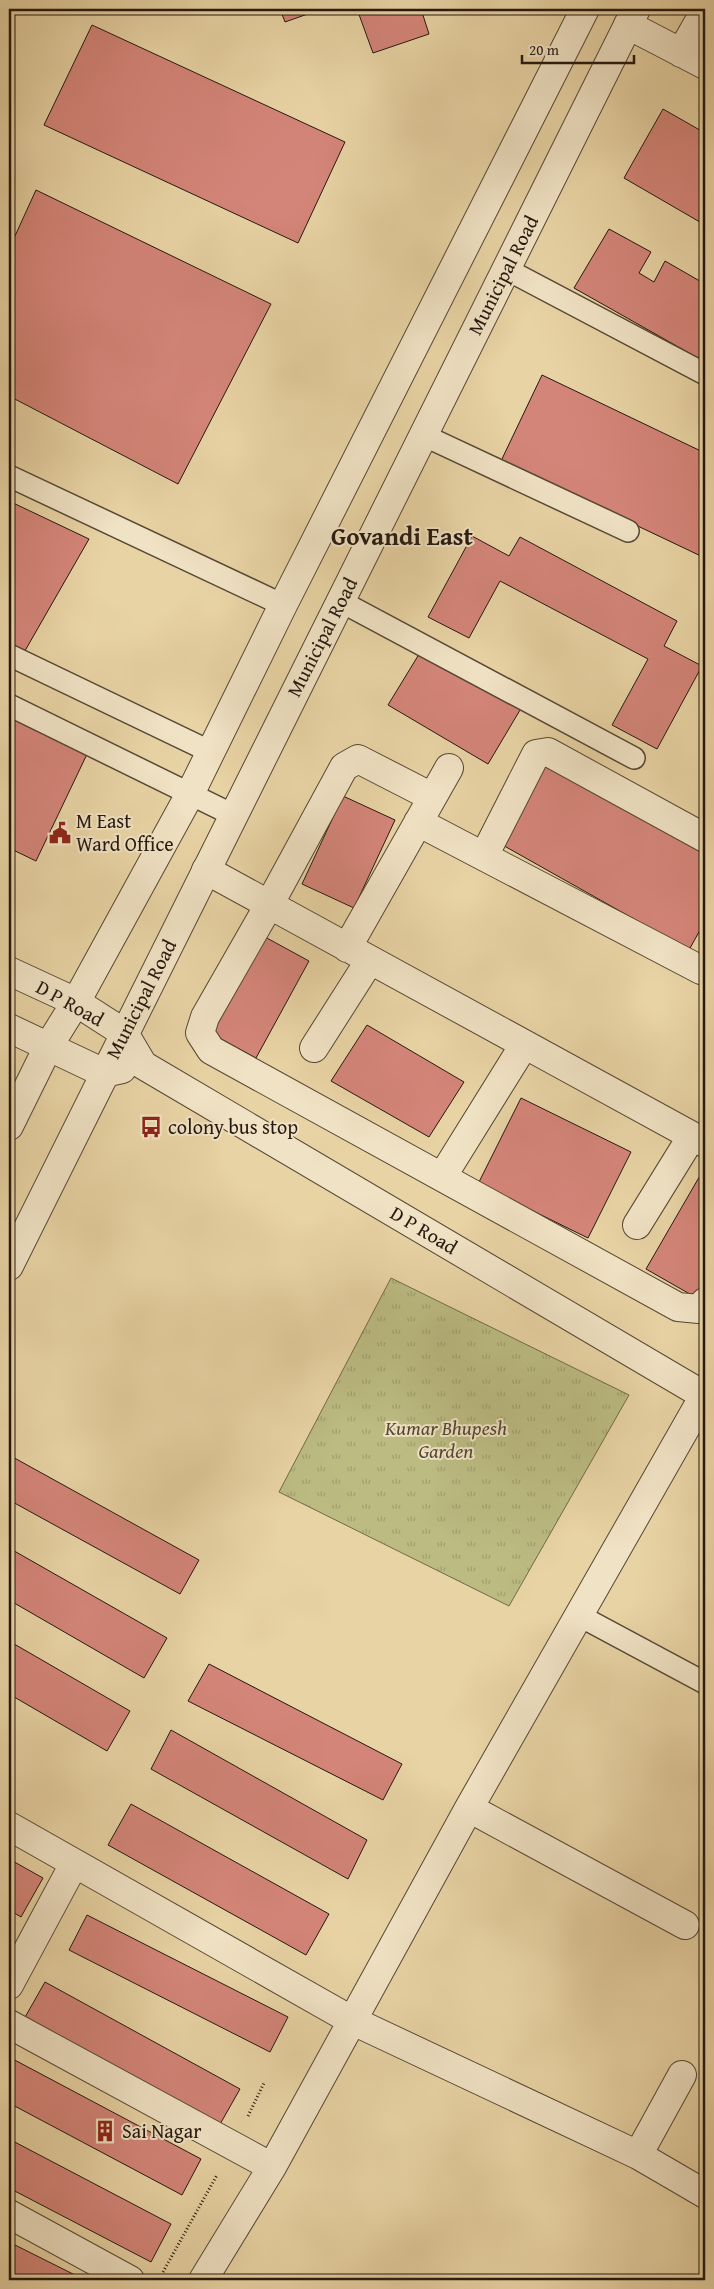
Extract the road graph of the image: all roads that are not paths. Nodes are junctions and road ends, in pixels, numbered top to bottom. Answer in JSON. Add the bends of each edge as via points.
{"nodes":[{"id":1,"x":585,"y":9,"type":"edge"},
{"id":2,"x":705,"y":11,"type":"edge"},
{"id":3,"x":632,"y":17,"type":"edge"},
{"id":4,"x":681,"y":53,"type":"junction"},
{"id":5,"x":705,"y":65,"type":"edge"},
{"id":6,"x":506,"y":268,"type":"junction"},
{"id":7,"x":705,"y":374,"type":"edge"},
{"id":8,"x":423,"y":435,"type":"junction"},
{"id":9,"x":9,"y":476,"type":"edge"},
{"id":10,"x":628,"y":531,"type":"dead end"},
{"id":11,"x":340,"y":601,"type":"junction"},
{"id":12,"x":283,"y":605,"type":"junction"},
{"id":13,"x":9,"y":655,"type":"edge"},
{"id":14,"x":9,"y":705,"type":"edge"},
{"id":15,"x":211,"y":752,"type":"junction"},
{"id":16,"x":634,"y":758,"type":"dead end"},
{"id":17,"x":449,"y":768,"type":"dead end"},
{"id":18,"x":190,"y":794,"type":"junction"},
{"id":19,"x":432,"y":797,"type":"junction"},
{"id":20,"x":233,"y":815,"type":"junction"},
{"id":21,"x":418,"y":822,"type":"junction"},
{"id":22,"x":705,"y":838,"type":"edge"},
{"id":23,"x":484,"y":856,"type":"junction"},
{"id":24,"x":206,"y":870,"type":"junction"},
{"id":25,"x":269,"y":905,"type":"junction"},
{"id":26,"x":359,"y":954,"type":"junction"},
{"id":27,"x":705,"y":968,"type":"edge"},
{"id":28,"x":9,"y":971,"type":"edge"},
{"id":29,"x":76,"y":1002,"type":"junction"},
{"id":30,"x":9,"y":1028,"type":"edge"},
{"id":31,"x":124,"y":1033,"type":"junction"},
{"id":32,"x":524,"y":1045,"type":"junction"},
{"id":33,"x":48,"y":1047,"type":"junction"},
{"id":34,"x":314,"y":1048,"type":"dead end"},
{"id":35,"x":143,"y":1065,"type":"junction"},
{"id":36,"x":104,"y":1073,"type":"junction"},
{"id":37,"x":9,"y":1126,"type":"edge"},
{"id":38,"x":698,"y":1140,"type":"edge"},
{"id":39,"x":442,"y":1177,"type":"junction"},
{"id":40,"x":638,"y":1225,"type":"dead end"},
{"id":41,"x":9,"y":1266,"type":"edge"},
{"id":42,"x":705,"y":1302,"type":"edge"},
{"id":43,"x":705,"y":1395,"type":"edge"},
{"id":44,"x":580,"y":1616,"type":"junction"},
{"id":45,"x":705,"y":1683,"type":"edge"},
{"id":46,"x":469,"y":1808,"type":"junction"},
{"id":47,"x":9,"y":1826,"type":"edge"},
{"id":48,"x":74,"y":1864,"type":"junction"},
{"id":49,"x":685,"y":1925,"type":"dead end"},
{"id":50,"x":9,"y":1985,"type":"edge"},
{"id":51,"x":351,"y":2020,"type":"junction"},
{"id":52,"x":9,"y":2024,"type":"edge"},
{"id":53,"x":682,"y":2075,"type":"dead end"},
{"id":54,"x":638,"y":2155,"type":"junction"},
{"id":55,"x":272,"y":2167,"type":"junction"},
{"id":56,"x":705,"y":2194,"type":"edge"},
{"id":57,"x":9,"y":2214,"type":"edge"},
{"id":58,"x":130,"y":2280,"type":"edge"},
{"id":59,"x":203,"y":2280,"type":"edge"}],
"edges":[{"from":1,"to":12,"type":"street"},
{"from":2,"to":4,"type":"street"},
{"from":3,"to":4,"type":"street"},
{"from":3,"to":6,"type":"street","name":"Municipal Road"},
{"from":4,"to":5,"type":"street"},
{"from":6,"to":7,"type":"lane"},
{"from":6,"to":8,"type":"street","name":"Municipal Road"},
{"from":8,"to":10,"type":"lane"},
{"from":8,"to":11,"type":"street","name":"Municipal Road"},
{"from":9,"to":12,"type":"lane"},
{"from":11,"to":16,"type":"lane"},
{"from":11,"to":20,"type":"street","name":"Municipal Road"},
{"from":12,"to":15,"type":"street"},
{"from":13,"to":15,"type":"lane"},
{"from":14,"to":18,"type":"lane"},
{"from":15,"to":18,"type":"street"},
{"from":17,"to":19,"type":"street"},
{"from":18,"to":20,"type":"lane"},
{"from":18,"to":29,"type":"street"},
{"from":19,"to":21,"type":"street"},
{"from":19,"to":25,"type":"street","via":[[358,760],[344,767]]},
{"from":20,"to":24,"type":"street","name":"Municipal Road"},
{"from":21,"to":23,"type":"street"},
{"from":21,"to":26,"type":"street"},
{"from":22,"to":23,"type":"street","via":[[548,752],[536,754]]},
{"from":23,"to":27,"type":"street","via":[[701,970]]},
{"from":24,"to":25,"type":"street"},
{"from":24,"to":31,"type":"street","name":"Municipal Road"},
{"from":25,"to":26,"type":"street"},
{"from":25,"to":39,"type":"street","via":[[204,1017],[200,1033],[211,1050]]},
{"from":26,"to":32,"type":"street"},
{"from":26,"to":34,"type":"street"},
{"from":28,"to":29,"type":"street","name":"D P Road"},
{"from":29,"to":31,"type":"street","name":"D P Road"},
{"from":29,"to":33,"type":"street"},
{"from":30,"to":33,"type":"street"},
{"from":31,"to":35,"type":"street","name":"D P Road"},
{"from":31,"to":36,"type":"street","name":"Municipal Road"},
{"from":32,"to":38,"type":"street"},
{"from":32,"to":39,"type":"street"},
{"from":33,"to":36,"type":"street"},
{"from":33,"to":37,"type":"street"},
{"from":35,"to":36,"type":"street"},
{"from":35,"to":43,"type":"street","name":"D P Road"},
{"from":36,"to":41,"type":"street","name":"Municipal Road"},
{"from":38,"to":40,"type":"street"},
{"from":39,"to":42,"type":"street","via":[[678,1307],[699,1309]]},
{"from":43,"to":44,"type":"street"},
{"from":44,"to":45,"type":"lane"},
{"from":44,"to":46,"type":"street"},
{"from":46,"to":49,"type":"street"},
{"from":46,"to":51,"type":"street"},
{"from":47,"to":48,"type":"street"},
{"from":48,"to":50,"type":"street"},
{"from":48,"to":51,"type":"street"},
{"from":51,"to":54,"type":"street"},
{"from":51,"to":55,"type":"street"},
{"from":52,"to":55,"type":"street"},
{"from":53,"to":54,"type":"street"},
{"from":54,"to":56,"type":"street"},
{"from":55,"to":59,"type":"street"},
{"from":57,"to":58,"type":"street"}]}
